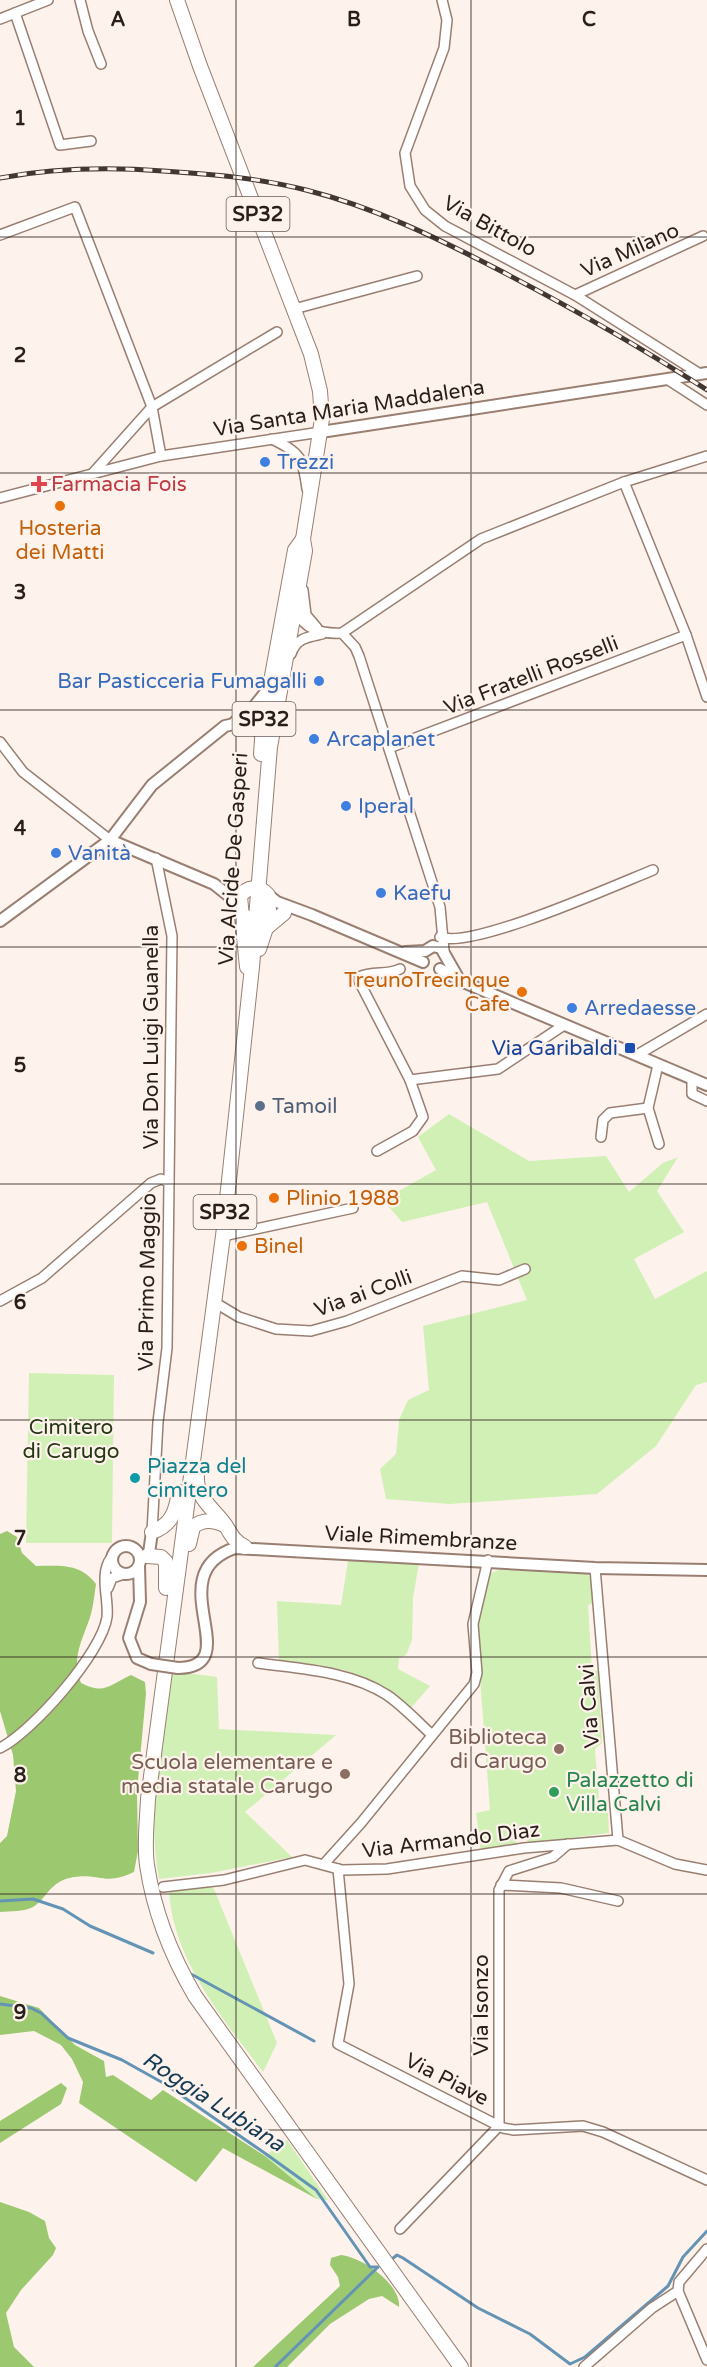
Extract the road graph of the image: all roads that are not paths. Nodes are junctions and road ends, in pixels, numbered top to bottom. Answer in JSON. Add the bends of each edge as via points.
{"nodes":[{"id":1,"x":48,"y":0,"type":"edge"},
{"id":2,"x":80,"y":0,"type":"edge"},
{"id":3,"x":177,"y":0,"type":"edge"},
{"id":4,"x":442,"y":0,"type":"edge"},
{"id":5,"x":15,"y":13,"type":"junction"},
{"id":6,"x":0,"y":19,"type":"edge"},
{"id":7,"x":101,"y":64,"type":"dead end"},
{"id":8,"x":91,"y":141,"type":"dead end"},
{"id":9,"x":0,"y":235,"type":"edge"},
{"id":10,"x":703,"y":236,"type":"dead end"},
{"id":11,"x":417,"y":276,"type":"dead end"},
{"id":12,"x":575,"y":295,"type":"junction"},
{"id":13,"x":294,"y":309,"type":"junction"},
{"id":14,"x":278,"y":332,"type":"dead end"},
{"id":15,"x":703,"y":373,"type":"edge"},
{"id":16,"x":667,"y":379,"type":"junction"},
{"id":17,"x":707,"y":405,"type":"edge"},
{"id":18,"x":152,"y":407,"type":"junction"},
{"id":19,"x":321,"y":432,"type":"junction"},
{"id":20,"x":272,"y":439,"type":"junction"},
{"id":21,"x":161,"y":456,"type":"junction"},
{"id":22,"x":707,"y":456,"type":"edge"},
{"id":23,"x":93,"y":473,"type":"junction"},
{"id":24,"x":624,"y":482,"type":"junction"},
{"id":25,"x":0,"y":498,"type":"edge"},
{"id":26,"x":309,"y":505,"type":"junction"},
{"id":27,"x":300,"y":553,"type":"junction"},
{"id":28,"x":298,"y":605,"type":"junction"},
{"id":29,"x":324,"y":633,"type":"junction"},
{"id":30,"x":342,"y":633,"type":"junction"},
{"id":31,"x":686,"y":635,"type":"junction"},
{"id":32,"x":270,"y":686,"type":"junction"},
{"id":33,"x":707,"y":697,"type":"edge"},
{"id":34,"x":235,"y":722,"type":"junction"},
{"id":35,"x":262,"y":735,"type":"junction"},
{"id":36,"x":0,"y":742,"type":"edge"},
{"id":37,"x":270,"y":747,"type":"junction"},
{"id":38,"x":389,"y":748,"type":"junction"},
{"id":39,"x":110,"y":840,"type":"junction"},
{"id":40,"x":261,"y":855,"type":"junction"},
{"id":41,"x":156,"y":858,"type":"junction"},
{"id":42,"x":653,"y":870,"type":"dead end"},
{"id":43,"x":259,"y":890,"type":"junction"},
{"id":44,"x":299,"y":912,"type":"junction"},
{"id":45,"x":284,"y":913,"type":"junction"},
{"id":46,"x":250,"y":914,"type":"junction"},
{"id":47,"x":0,"y":921,"type":"edge"},
{"id":48,"x":469,"y":937,"type":"junction"},
{"id":49,"x":438,"y":952,"type":"junction"},
{"id":50,"x":249,"y":967,"type":"junction"},
{"id":51,"x":400,"y":969,"type":"dead end"},
{"id":52,"x":707,"y":1014,"type":"edge"},
{"id":53,"x":564,"y":1025,"type":"junction"},
{"id":54,"x":637,"y":1055,"type":"junction"},
{"id":55,"x":658,"y":1065,"type":"junction"},
{"id":56,"x":692,"y":1079,"type":"junction"},
{"id":57,"x":410,"y":1080,"type":"junction"},
{"id":58,"x":707,"y":1085,"type":"edge"},
{"id":59,"x":707,"y":1101,"type":"edge"},
{"id":60,"x":648,"y":1108,"type":"junction"},
{"id":61,"x":601,"y":1137,"type":"dead end"},
{"id":62,"x":659,"y":1144,"type":"dead end"},
{"id":63,"x":377,"y":1150,"type":"dead end"},
{"id":64,"x":169,"y":1182,"type":"junction"},
{"id":65,"x":354,"y":1208,"type":"dead end"},
{"id":66,"x":223,"y":1236,"type":"junction"},
{"id":67,"x":525,"y":1269,"type":"dead end"},
{"id":68,"x":0,"y":1301,"type":"edge"},
{"id":69,"x":214,"y":1302,"type":"junction"},
{"id":70,"x":194,"y":1449,"type":"junction"},
{"id":71,"x":224,"y":1524,"type":"junction"},
{"id":72,"x":152,"y":1532,"type":"junction"},
{"id":73,"x":126,"y":1545,"type":"junction"},
{"id":74,"x":245,"y":1547,"type":"junction"},
{"id":75,"x":111,"y":1558,"type":"junction"},
{"id":76,"x":488,"y":1560,"type":"junction"},
{"id":77,"x":136,"y":1568,"type":"junction"},
{"id":78,"x":596,"y":1568,"type":"junction"},
{"id":79,"x":707,"y":1570,"type":"edge"},
{"id":80,"x":107,"y":1590,"type":"junction"},
{"id":81,"x":171,"y":1624,"type":"junction"},
{"id":82,"x":167,"y":1652,"type":"junction"},
{"id":83,"x":258,"y":1663,"type":"dead end"},
{"id":84,"x":432,"y":1735,"type":"junction"},
{"id":85,"x":0,"y":1748,"type":"edge"},
{"id":86,"x":618,"y":1840,"type":"junction"},
{"id":87,"x":568,"y":1844,"type":"junction"},
{"id":88,"x":324,"y":1864,"type":"junction"},
{"id":89,"x":338,"y":1869,"type":"junction"},
{"id":90,"x":707,"y":1870,"type":"edge"},
{"id":91,"x":501,"y":1885,"type":"junction"},
{"id":92,"x":163,"y":1887,"type":"dead end"},
{"id":93,"x":618,"y":1902,"type":"dead end"},
{"id":94,"x":499,"y":2126,"type":"junction"},
{"id":95,"x":707,"y":2180,"type":"edge"},
{"id":96,"x":400,"y":2229,"type":"dead end"},
{"id":97,"x":707,"y":2249,"type":"edge"},
{"id":98,"x":678,"y":2291,"type":"junction"},
{"id":99,"x":707,"y":2360,"type":"edge"},
{"id":100,"x":461,"y":2367,"type":"edge"},
{"id":101,"x":584,"y":2367,"type":"edge"}],
"edges":[{"from":1,"to":5,"type":"street"},
{"from":2,"to":7,"type":"street"},
{"from":3,"to":13,"type":"main road","name":"Via Alcide De Gasperi","number":"SP32"},
{"from":4,"to":12,"type":"street","name":"Via Bittolo","via":[[447,37],[405,153],[410,186],[425,210],[445,226]]},
{"from":5,"to":6,"type":"street"},
{"from":5,"to":8,"type":"street","via":[[60,145]]},
{"from":9,"to":18,"type":"street","via":[[75,207]]},
{"from":10,"to":12,"type":"street","name":"Via Milano"},
{"from":11,"to":13,"type":"street"},
{"from":12,"to":15,"type":"street","name":"Via Milano"},
{"from":13,"to":19,"type":"main road","name":"Via Alcide De Gasperi","number":"SP32","via":[[316,374]]},
{"from":14,"to":18,"type":"street"},
{"from":15,"to":16,"type":"street","name":"Via Santa Maria Maddalena"},
{"from":16,"to":17,"type":"street"},
{"from":16,"to":19,"type":"street","name":"Via Santa Maria Maddalena"},
{"from":18,"to":21,"type":"street"},
{"from":18,"to":23,"type":"street"},
{"from":19,"to":20,"type":"street","name":"Via Santa Maria Maddalena"},
{"from":19,"to":26,"type":"main road","name":"Via Alcide De Gasperi","number":"SP32"},
{"from":20,"to":21,"type":"street","name":"Via Santa Maria Maddalena"},
{"from":20,"to":26,"type":"street","via":[[302,459]]},
{"from":21,"to":23,"type":"street","name":"Via Santa Maria Maddalena"},
{"from":22,"to":24,"type":"street"},
{"from":23,"to":25,"type":"street","name":"Via Santa Maria Maddalena"},
{"from":24,"to":30,"type":"street","via":[[481,539]]},
{"from":24,"to":31,"type":"street"},
{"from":26,"to":27,"type":"main road","name":"Via Alcide De Gasperi","number":"SP32"},
{"from":27,"to":28,"type":"main road","name":"Via Alcide De Gasperi","via":[[292,595]]},
{"from":27,"to":32,"type":"main road","name":"Via Alcide De Gasperi","number":"SP32"},
{"from":28,"to":29,"type":"street","via":[[308,627]]},
{"from":28,"to":37,"type":"main road","name":"Via Alcide De Gasperi","number":"SP32"},
{"from":29,"to":30,"type":"street"},
{"from":29,"to":37,"type":"street","name":"Via Alcide De Gasperi","via":[[295,643],[276,738]]},
{"from":30,"to":38,"type":"street","via":[[359,656]]},
{"from":31,"to":33,"type":"street"},
{"from":31,"to":38,"type":"street","name":"Via Fratelli Rosselli"},
{"from":32,"to":34,"type":"street","via":[[249,713]]},
{"from":32,"to":35,"type":"main road","name":"Via Alcide De Gasperi","number":"SP32"},
{"from":34,"to":35,"type":"street","via":[[255,726]]},
{"from":34,"to":39,"type":"street","via":[[152,785]]},
{"from":35,"to":40,"type":"main road","via":[[265,745]]},
{"from":35,"to":43,"type":"main road","name":"Via Alcide De Gasperi","number":"SP32"},
{"from":36,"to":39,"type":"street","via":[[23,772]]},
{"from":37,"to":40,"type":"main road","name":"Via Alcide De Gasperi","number":"SP32"},
{"from":38,"to":49,"type":"street","via":[[440,907]]},
{"from":39,"to":41,"type":"street"},
{"from":39,"to":47,"type":"street"},
{"from":40,"to":43,"type":"main road","name":"Via Alcide De Gasperi","number":"SP32"},
{"from":41,"to":46,"type":"street","via":[[214,884]]},
{"from":41,"to":64,"type":"street","name":"Via Don Luigi Guanella","via":[[172,936]]},
{"from":42,"to":48,"type":"street","via":[[527,920]]},
{"from":43,"to":44,"type":"street"},
{"from":43,"to":46,"type":"main road","name":"Via Alcide De Gasperi","number":"SP32"},
{"from":43,"to":46,"type":"main road","via":[[243,893]]},
{"from":44,"to":45,"type":"street"},
{"from":44,"to":49,"type":"street","via":[[402,952]]},
{"from":45,"to":46,"type":"street"},
{"from":45,"to":50,"type":"main road","via":[[266,928],[257,961]]},
{"from":46,"to":50,"type":"main road","name":"Via Alcide De Gasperi","number":"SP32"},
{"from":48,"to":49,"type":"street"},
{"from":48,"to":49,"type":"street"},
{"from":49,"to":53,"type":"street","via":[[461,981]]},
{"from":50,"to":66,"type":"main road","name":"Via Alcide De Gasperi","number":"SP32"},
{"from":51,"to":57,"type":"street","via":[[390,974],[364,975],[359,981]]},
{"from":52,"to":54,"type":"street"},
{"from":53,"to":54,"type":"street"},
{"from":53,"to":57,"type":"street","via":[[498,1069]]},
{"from":54,"to":55,"type":"street"},
{"from":55,"to":56,"type":"street"},
{"from":55,"to":60,"type":"street"},
{"from":56,"to":58,"type":"street"},
{"from":56,"to":59,"type":"street","via":[[692,1094]]},
{"from":57,"to":63,"type":"street","via":[[423,1117],[413,1131]]},
{"from":60,"to":61,"type":"street","via":[[610,1113],[603,1120]]},
{"from":60,"to":62,"type":"street"},
{"from":64,"to":68,"type":"street","name":"Via Primo Maggio","via":[[161,1179],[152,1183],[42,1278]]},
{"from":64,"to":72,"type":"street","name":"Via Primo Maggio","via":[[167,1348]]},
{"from":65,"to":66,"type":"street"},
{"from":66,"to":69,"type":"main road","name":"Via Alcide De Gasperi","number":"SP32"},
{"from":67,"to":69,"type":"street","name":"Via ai Colli","via":[[500,1280],[462,1276],[311,1331],[276,1329],[239,1317]]},
{"from":69,"to":70,"type":"main road","name":"Via Alcide De Gasperi","number":"SP32"},
{"from":70,"to":71,"type":"main road","via":[[200,1494],[207,1508]]},
{"from":70,"to":72,"type":"main road","via":[[183,1468],[176,1510],[169,1522]]},
{"from":70,"to":81,"type":"main road","number":"SP32"},
{"from":71,"to":74,"type":"main road","via":[[234,1540]]},
{"from":71,"to":81,"type":"main road","via":[[207,1521],[193,1527],[180,1611]]},
{"from":72,"to":73,"type":"street"},
{"from":72,"to":77,"type":"street","name":"Via Primo Maggio","via":[[151,1548]]},
{"from":73,"to":75,"type":"street"},
{"from":73,"to":77,"type":"street","via":[[137,1551]]},
{"from":74,"to":76,"type":"street","name":"Viale Rimembranze"},
{"from":74,"to":77,"type":"street","name":"Via Primo Maggio","bridge":true,"via":[[219,1555],[207,1567],[200,1585],[208,1636],[206,1651],[198,1662],[178,1668],[137,1658],[130,1643],[140,1602]]},
{"from":75,"to":77,"type":"street","via":[[116,1570]]},
{"from":75,"to":80,"type":"street","via":[[106,1572]]},
{"from":76,"to":78,"type":"street","name":"Viale Rimembranze"},
{"from":76,"to":84,"type":"street","via":[[473,1624],[476,1679]]},
{"from":77,"to":80,"type":"street","via":[[112,1578]]},
{"from":77,"to":82,"type":"main road","via":[[161,1557],[168,1566],[162,1630]]},
{"from":78,"to":79,"type":"street","name":"Viale Rimembranze"},
{"from":78,"to":86,"type":"street","name":"Via Calvi"},
{"from":80,"to":85,"type":"street","via":[[107,1617],[94,1651],[33,1722]]},
{"from":81,"to":82,"type":"main road","number":"SP32"},
{"from":82,"to":100,"type":"main road","number":"SP32","via":[[148,1800],[147,1863],[156,1908],[173,1958],[195,1996]]},
{"from":83,"to":84,"type":"street","via":[[364,1683],[389,1697]]},
{"from":84,"to":88,"type":"street"},
{"from":86,"to":87,"type":"street","name":"Via Armando Diaz"},
{"from":86,"to":90,"type":"street","name":"Via Armando Diaz","via":[[675,1864]]},
{"from":87,"to":89,"type":"street","name":"Via Armando Diaz","via":[[387,1869]]},
{"from":87,"to":91,"type":"street","via":[[553,1857],[513,1869]]},
{"from":88,"to":89,"type":"street","name":"Via Armando Diaz"},
{"from":88,"to":92,"type":"street","name":"Via Armando Diaz","via":[[295,1861],[224,1880]]},
{"from":89,"to":94,"type":"street","name":"Via Piave","via":[[349,1984],[338,2044]]},
{"from":91,"to":93,"type":"street","via":[[561,1888]]},
{"from":91,"to":94,"type":"street","name":"Via Isonzo"},
{"from":94,"to":95,"type":"street","name":"Via Piave","via":[[514,2130],[583,2126]]},
{"from":94,"to":96,"type":"street"},
{"from":97,"to":98,"type":"street","via":[[679,2282]]},
{"from":98,"to":99,"type":"street"},
{"from":98,"to":101,"type":"street","via":[[652,2308]]}]}
